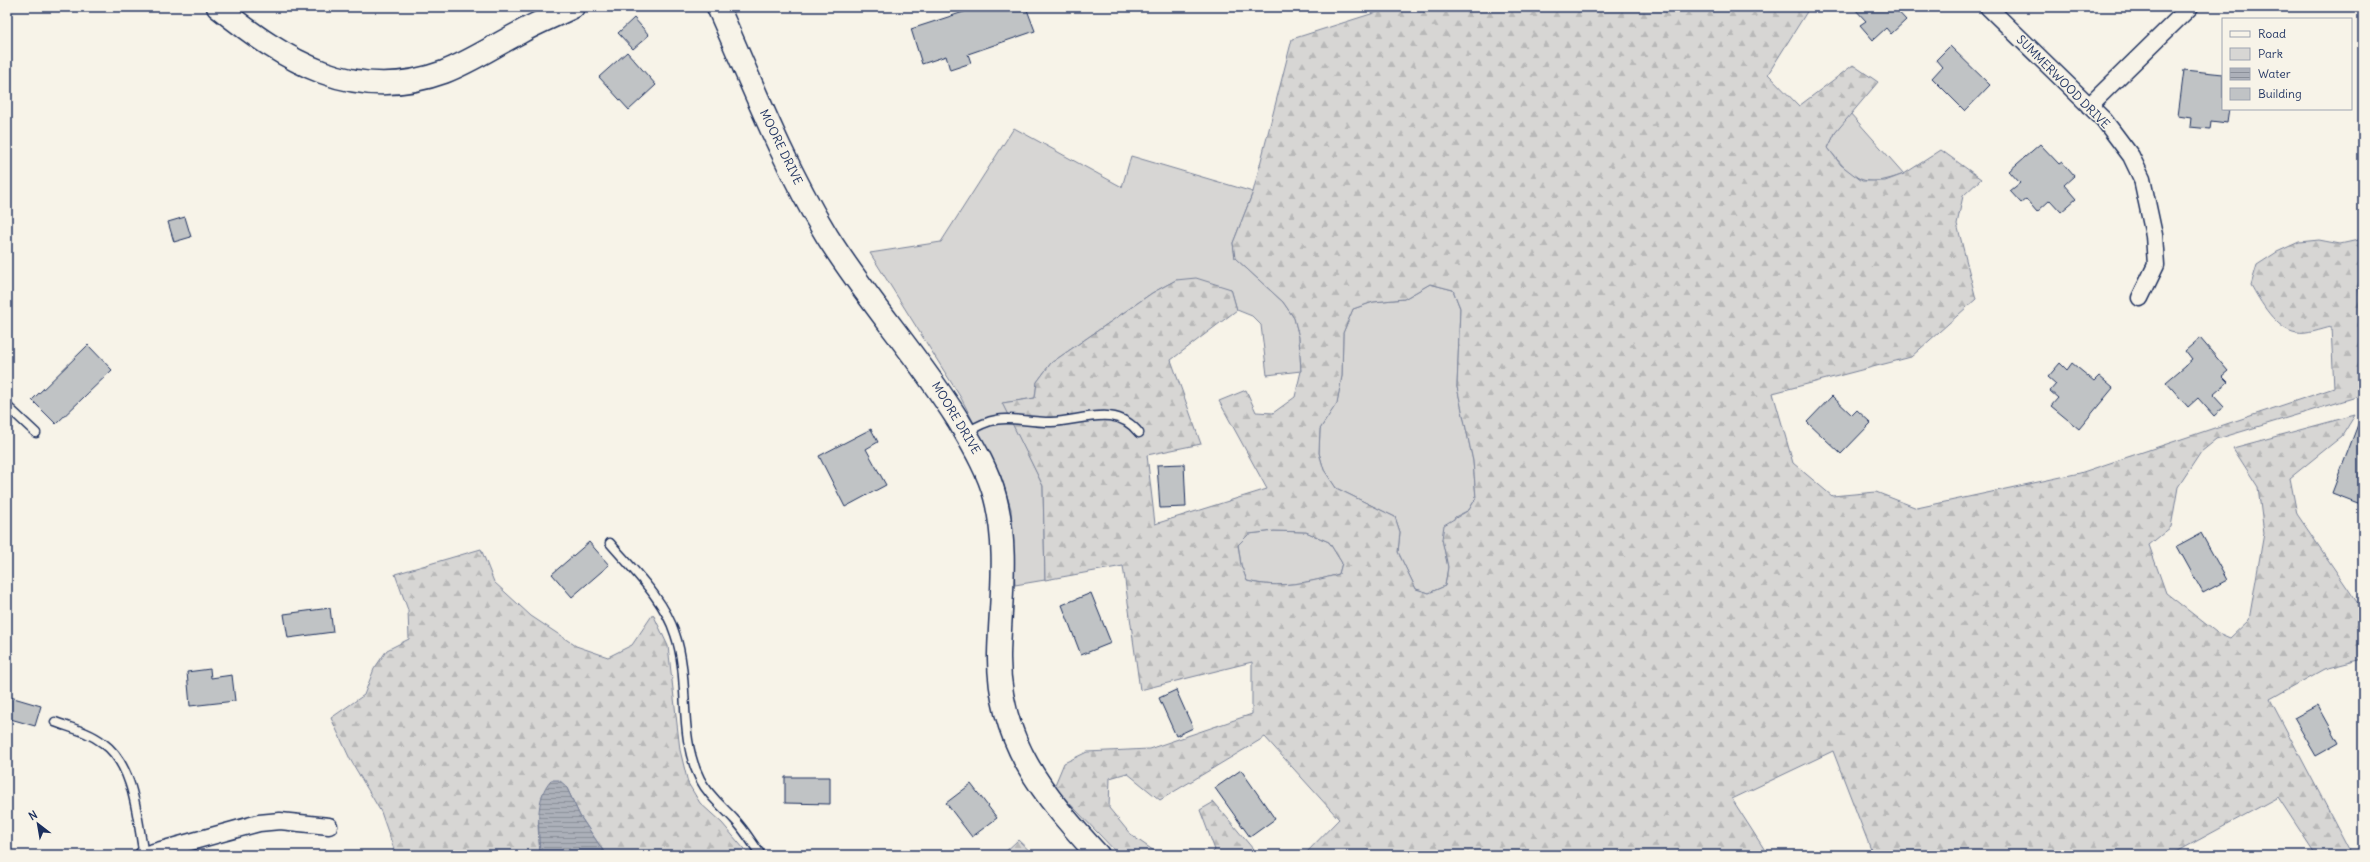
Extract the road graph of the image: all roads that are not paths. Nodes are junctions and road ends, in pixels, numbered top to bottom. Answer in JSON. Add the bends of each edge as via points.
{"nodes":[{"id":1,"x":218,"y":7,"type":"edge"},
{"id":2,"x":573,"y":7,"type":"edge"},
{"id":3,"x":718,"y":7,"type":"edge"},
{"id":4,"x":1988,"y":7,"type":"edge"},
{"id":5,"x":2190,"y":7,"type":"edge"},
{"id":6,"x":2089,"y":106,"type":"junction"},
{"id":7,"x":2140,"y":298,"type":"dead end"},
{"id":8,"x":7,"y":406,"type":"edge"},
{"id":9,"x":36,"y":433,"type":"dead end"},
{"id":10,"x":1139,"y":433,"type":"dead end"},
{"id":11,"x":966,"y":434,"type":"junction"},
{"id":12,"x":610,"y":543,"type":"dead end"},
{"id":13,"x":55,"y":722,"type":"dead end"},
{"id":14,"x":329,"y":826,"type":"dead end"},
{"id":15,"x":175,"y":850,"type":"edge"},
{"id":16,"x":143,"y":855,"type":"edge"},
{"id":17,"x":761,"y":855,"type":"edge"},
{"id":18,"x":1098,"y":855,"type":"edge"}],
"edges":[{"from":1,"to":2,"type":"main road","via":[[268,46],[308,66],[344,79],[388,84],[414,81],[444,72]]},
{"from":3,"to":11,"type":"main road","name":"MOORE DRIVE","via":[[777,142],[828,237],[856,280],[933,380]]},
{"from":4,"to":6,"type":"street","name":"SUMMERWOOD DRIVE"},
{"from":5,"to":6,"type":"street"},
{"from":6,"to":7,"type":"street","name":"SUMMERWOOD DRIVE","via":[[2104,120],[2130,156],[2142,179],[2154,235],[2156,265]]},
{"from":8,"to":9,"type":"lane"},
{"from":10,"to":11,"type":"lane","via":[[1125,420],[1102,414],[1050,422],[1008,417],[980,424]]},
{"from":11,"to":18,"type":"main road","name":"MOORE DRIVE","via":[[984,467],[995,496],[1001,526],[1004,557],[1000,680],[1004,709],[1013,738],[1041,790]]},
{"from":12,"to":17,"type":"lane","via":[[656,599],[675,633],[680,654],[684,705],[693,761],[700,780]]},
{"from":13,"to":16,"type":"lane","via":[[103,742],[122,766],[130,785]]},
{"from":14,"to":15,"type":"street","via":[[280,821],[258,822]]},
{"from":15,"to":16,"type":"street"}]}
